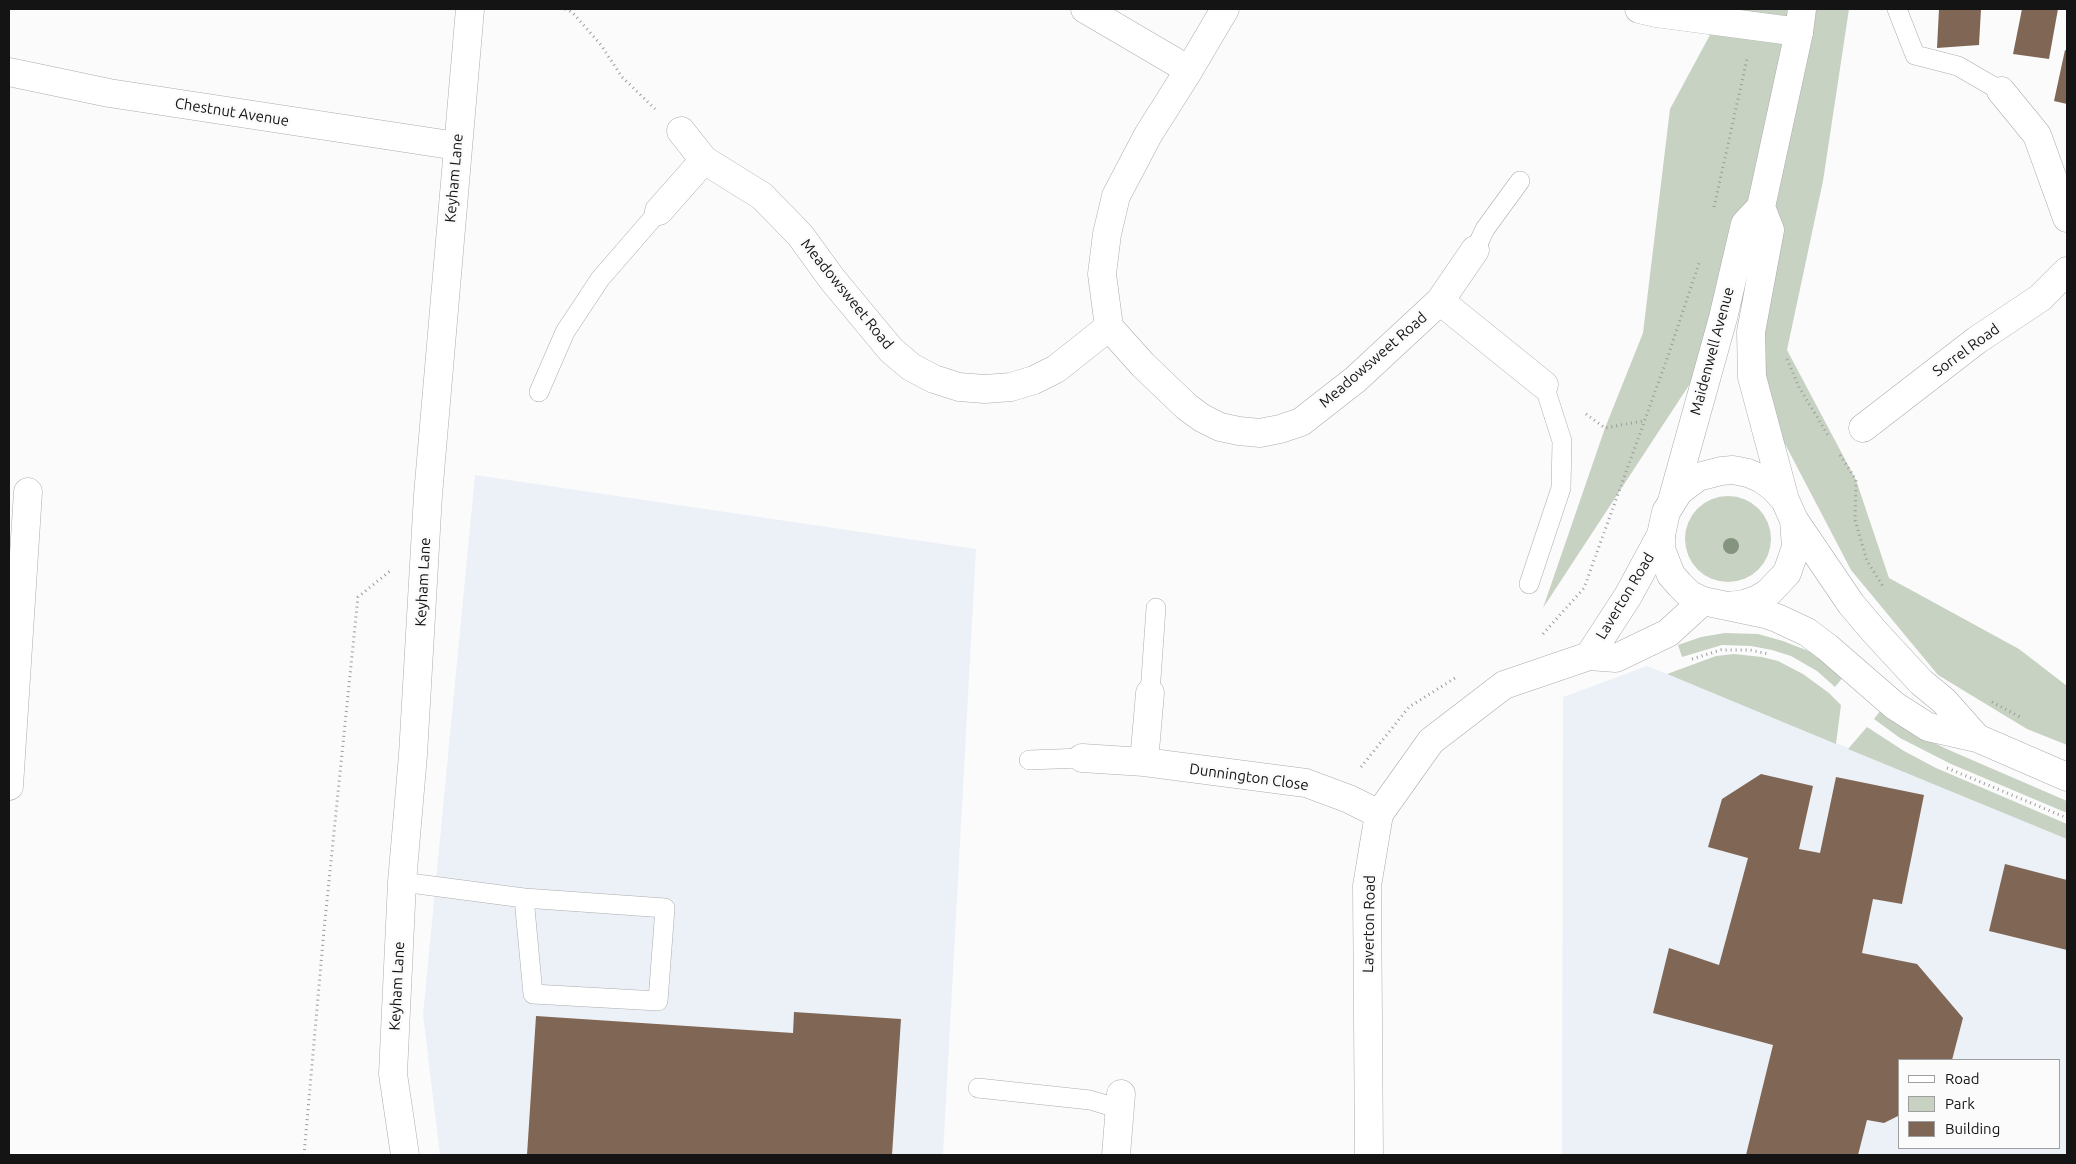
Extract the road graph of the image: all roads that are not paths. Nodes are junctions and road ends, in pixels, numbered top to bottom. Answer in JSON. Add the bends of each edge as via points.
{"nodes":[{"id":1,"x":470,"y":9,"type":"edge"},
{"id":2,"x":1085,"y":9,"type":"edge"},
{"id":3,"x":1225,"y":9,"type":"edge"},
{"id":4,"x":1639,"y":9,"type":"edge"},
{"id":5,"x":1896,"y":9,"type":"edge"},
{"id":6,"x":1801,"y":21,"type":"edge"},
{"id":7,"x":1189,"y":70,"type":"junction"},
{"id":8,"x":9,"y":72,"type":"edge"},
{"id":9,"x":2001,"y":91,"type":"joint"},
{"id":10,"x":681,"y":131,"type":"road end"},
{"id":11,"x":457,"y":146,"type":"junction"},
{"id":12,"x":704,"y":160,"type":"junction"},
{"id":13,"x":1520,"y":181,"type":"dead end"},
{"id":14,"x":1761,"y":208,"type":"junction"},
{"id":15,"x":659,"y":210,"type":"joint"},
{"id":16,"x":2067,"y":218,"type":"edge"},
{"id":17,"x":1475,"y":250,"type":"joint"},
{"id":18,"x":2067,"y":271,"type":"edge"},
{"id":19,"x":1440,"y":301,"type":"junction"},
{"id":20,"x":1108,"y":327,"type":"junction"},
{"id":21,"x":1544,"y":385,"type":"joint"},
{"id":22,"x":539,"y":392,"type":"dead end"},
{"id":23,"x":1863,"y":428,"type":"dead end"},
{"id":24,"x":28,"y":492,"type":"dead end"},
{"id":25,"x":1672,"y":501,"type":"junction"},
{"id":26,"x":1789,"y":510,"type":"junction"},
{"id":27,"x":1661,"y":536,"type":"junction"},
{"id":28,"x":16,"y":566,"type":"edge"},
{"id":29,"x":1529,"y":584,"type":"dead end"},
{"id":30,"x":1702,"y":601,"type":"junction"},
{"id":31,"x":1729,"y":606,"type":"junction"},
{"id":32,"x":1156,"y":608,"type":"dead end"},
{"id":33,"x":1589,"y":656,"type":"junction"},
{"id":34,"x":1150,"y":693,"type":"joint"},
{"id":35,"x":1977,"y":738,"type":"junction"},
{"id":36,"x":1082,"y":758,"type":"joint"},
{"id":37,"x":1029,"y":760,"type":"dead end"},
{"id":38,"x":1144,"y":762,"type":"junction"},
{"id":39,"x":2067,"y":777,"type":"edge"},
{"id":40,"x":9,"y":786,"type":"edge"},
{"id":41,"x":1379,"y":814,"type":"junction"},
{"id":42,"x":402,"y":882,"type":"junction"},
{"id":43,"x":524,"y":898,"type":"junction"},
{"id":44,"x":978,"y":1088,"type":"dead end"},
{"id":45,"x":1120,"y":1102,"type":"joint"},
{"id":46,"x":405,"y":1155,"type":"edge"},
{"id":47,"x":1116,"y":1155,"type":"edge"},
{"id":48,"x":1369,"y":1155,"type":"edge"}],
"edges":[{"from":1,"to":11,"type":"street","name":"Keyham Lane"},
{"from":2,"to":7,"type":"street"},
{"from":3,"to":7,"type":"street"},
{"from":4,"to":6,"type":"street","via":[[1750,25]]},
{"from":5,"to":9,"type":"lane","via":[[1915,55],[1958,66]]},
{"from":6,"to":14,"type":"street","name":"Maidenwell Avenue"},
{"from":7,"to":20,"type":"street","via":[[1148,135],[1116,196],[1102,274]]},
{"from":8,"to":11,"type":"street","name":"Chestnut Avenue","via":[[110,93]]},
{"from":9,"to":16,"type":"street","via":[[2037,135]]},
{"from":10,"to":12,"type":"street","name":"Meadowsweet Road"},
{"from":11,"to":42,"type":"street","name":"Keyham Lane","via":[[428,495]]},
{"from":12,"to":15,"type":"street"},
{"from":12,"to":20,"type":"street","name":"Meadowsweet Road","via":[[762,196],[800,235],[891,350],[911,367],[934,379],[959,387],[1011,387],[1056,369]]},
{"from":13,"to":17,"type":"lane","via":[[1484,230]]},
{"from":14,"to":25,"type":"street","name":"Maidenwell Avenue","via":[[1745,224],[1723,318]]},
{"from":14,"to":26,"type":"street","name":"Maidenwell Avenue","via":[[1770,230],[1751,332],[1752,377]]},
{"from":15,"to":22,"type":"lane","via":[[600,279],[565,332]]},
{"from":17,"to":19,"type":"street","name":"Meadowsweet Road"},
{"from":18,"to":23,"type":"street","name":"Sorrel Road","via":[[2040,298],[1977,340]]},
{"from":19,"to":20,"type":"street","name":"Meadowsweet Road","via":[[1356,379],[1301,422],[1260,433],[1220,427],[1202,418],[1143,365]]},
{"from":19,"to":21,"type":"street","name":"Meadowsweet Road"},
{"from":21,"to":29,"type":"lane","via":[[1562,441],[1561,488]]},
{"from":24,"to":28,"type":"street"},
{"from":25,"to":26,"type":"street","name":"Maidenwell Avenue","via":[[1698,477],[1733,470],[1762,479],[1774,488]]},
{"from":25,"to":27,"type":"street","name":"Maidenwell Avenue"},
{"from":26,"to":31,"type":"street","name":"Maidenwell Avenue","via":[[1796,547],[1787,573],[1768,593],[1756,600]]},
{"from":26,"to":35,"type":"street","name":"Maidenwell Avenue","via":[[1872,630]]},
{"from":27,"to":30,"type":"street","name":"Maidenwell Avenue","via":[[1661,549],[1671,575],[1680,586]]},
{"from":27,"to":33,"type":"street","name":"Laverton Road","via":[[1628,596]]},
{"from":28,"to":40,"type":"street"},
{"from":30,"to":31,"type":"street","name":"Maidenwell Avenue"},
{"from":30,"to":33,"type":"street","name":"Laverton Road","via":[[1663,635],[1616,658]]},
{"from":31,"to":35,"type":"street","name":"Maidenwell Avenue","via":[[1777,618],[1806,632],[1827,646],[1895,706],[1928,727]]},
{"from":32,"to":34,"type":"lane"},
{"from":33,"to":41,"type":"street","name":"Laverton Road","via":[[1504,685],[1431,741]]},
{"from":34,"to":38,"type":"street"},
{"from":35,"to":39,"type":"street","name":"Maidenwell Avenue"},
{"from":36,"to":37,"type":"lane"},
{"from":36,"to":38,"type":"street","name":"Dunnington Close"},
{"from":38,"to":41,"type":"street","name":"Dunnington Close","via":[[1306,783]]},
{"from":41,"to":48,"type":"street","name":"Laverton Road","via":[[1367,886]]},
{"from":42,"to":43,"type":"lane"},
{"from":42,"to":46,"type":"street","name":"Keyham Lane","via":[[393,1074]]},
{"from":43,"to":43,"type":"lane","via":[[665,908],[658,1001],[533,994]]},
{"from":44,"to":45,"type":"lane"},
{"from":45,"to":47,"type":"street"}]}
